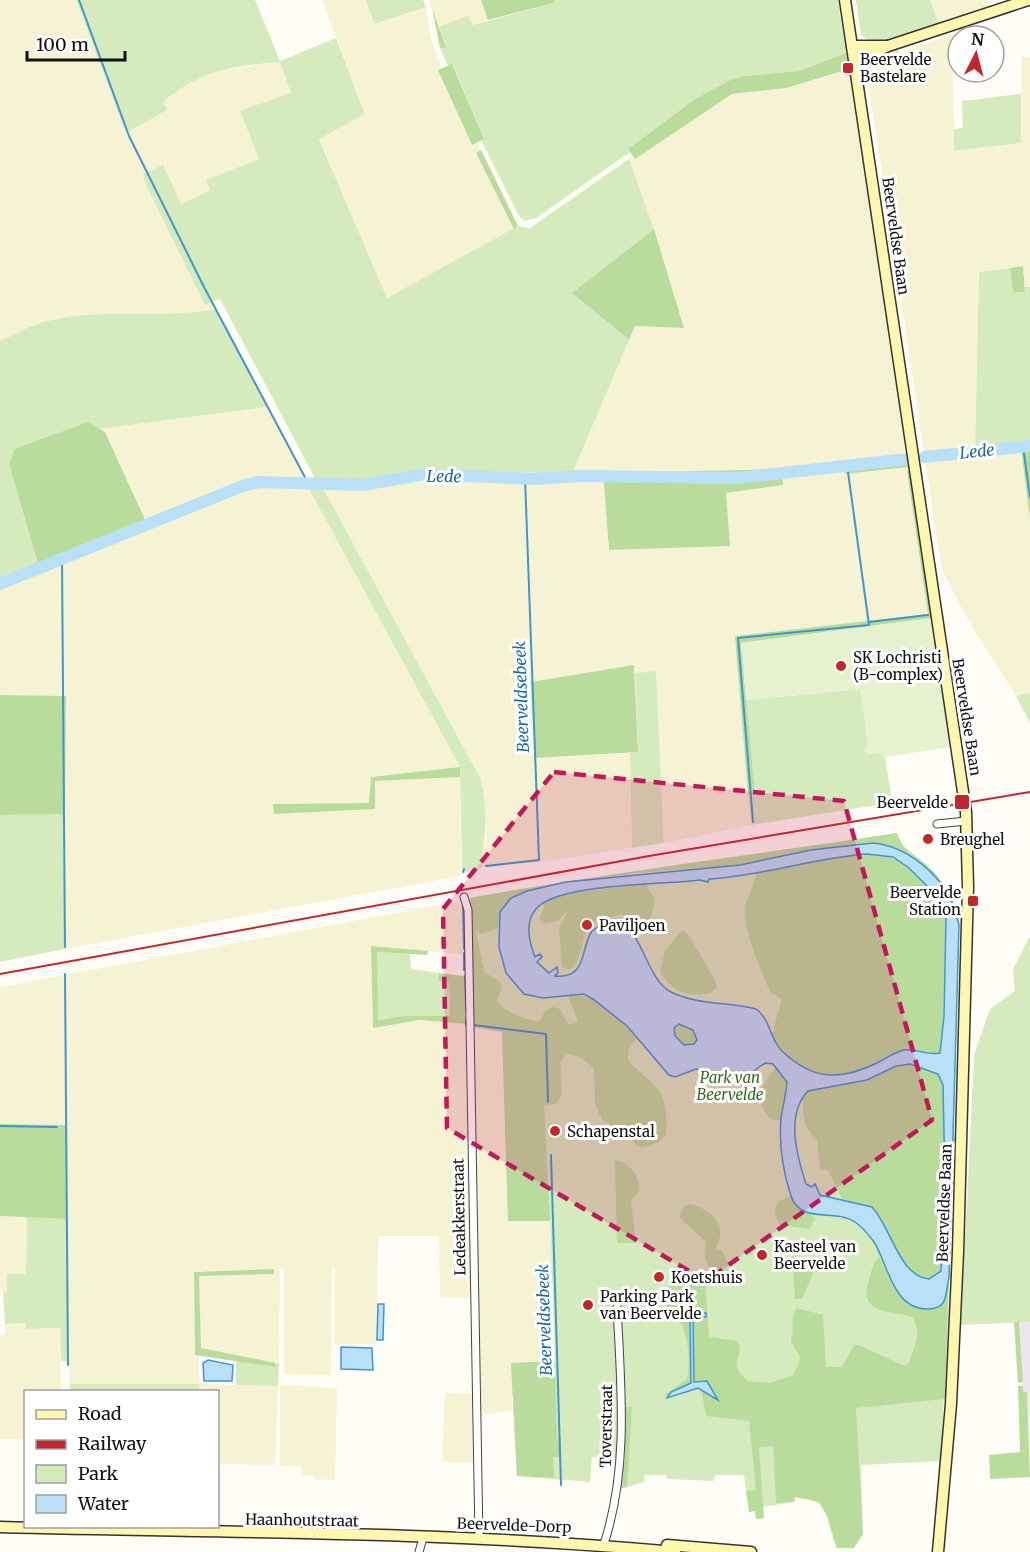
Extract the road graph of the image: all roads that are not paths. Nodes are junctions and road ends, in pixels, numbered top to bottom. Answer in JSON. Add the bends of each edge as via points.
{"nodes":[{"id":1,"x":845,"y":0,"type":"edge"},
{"id":2,"x":1028,"y":0,"type":"edge"},
{"id":3,"x":852,"y":46,"type":"junction"},
{"id":4,"x":888,"y":46,"type":"junction"},
{"id":5,"x":855,"y":62,"type":"junction"},
{"id":6,"x":966,"y":821,"type":"junction"},
{"id":7,"x":937,"y":824,"type":"dead end"},
{"id":8,"x":464,"y":897,"type":"dead end"},
{"id":9,"x":617,"y":1308,"type":"dead end"},
{"id":10,"x":0,"y":1527,"type":"edge"},
{"id":11,"x":24,"y":1528,"type":"edge"},
{"id":12,"x":38,"y":1528,"type":"edge"},
{"id":13,"x":423,"y":1538,"type":"junction"},
{"id":14,"x":479,"y":1538,"type":"junction"},
{"id":15,"x":604,"y":1544,"type":"junction"},
{"id":16,"x":626,"y":1550,"type":"edge"},
{"id":17,"x":419,"y":1552,"type":"edge"},
{"id":18,"x":675,"y":1552,"type":"edge"},
{"id":19,"x":751,"y":1552,"type":"edge"},
{"id":20,"x":938,"y":1552,"type":"edge"}],
"edges":[{"from":1,"to":3,"type":"main road","name":"Beerveldse Baan"},
{"from":2,"to":4,"type":"main road"},
{"from":3,"to":4,"type":"main road"},
{"from":3,"to":5,"type":"main road","name":"Beerveldse Baan"},
{"from":4,"to":5,"type":"main road"},
{"from":5,"to":6,"type":"main road","name":"Beerveldse Baan"},
{"from":6,"to":7,"type":"street"},
{"from":6,"to":20,"type":"main road","name":"Beerveldse Baan","via":[[968,887],[958,1252],[951,1404]]},
{"from":8,"to":14,"type":"street","name":"Ledeakkerstraat","via":[[468,922]]},
{"from":9,"to":15,"type":"street","name":"Toverstraat","via":[[622,1459]]},
{"from":10,"to":11,"type":"main road","name":"Haanhoutstraat"},
{"from":12,"to":13,"type":"main road","name":"Haanhoutstraat"},
{"from":13,"to":14,"type":"main road","name":"Beervelde-Dorp"},
{"from":13,"to":17,"type":"street"},
{"from":14,"to":15,"type":"main road","name":"Beervelde-Dorp"},
{"from":15,"to":16,"type":"main road","name":"Beervelde-Dorp"},
{"from":15,"to":19,"type":"main road","name":"Beervelde-Dorp"},
{"from":16,"to":18,"type":"main road","name":"Beervelde-Dorp"}]}
